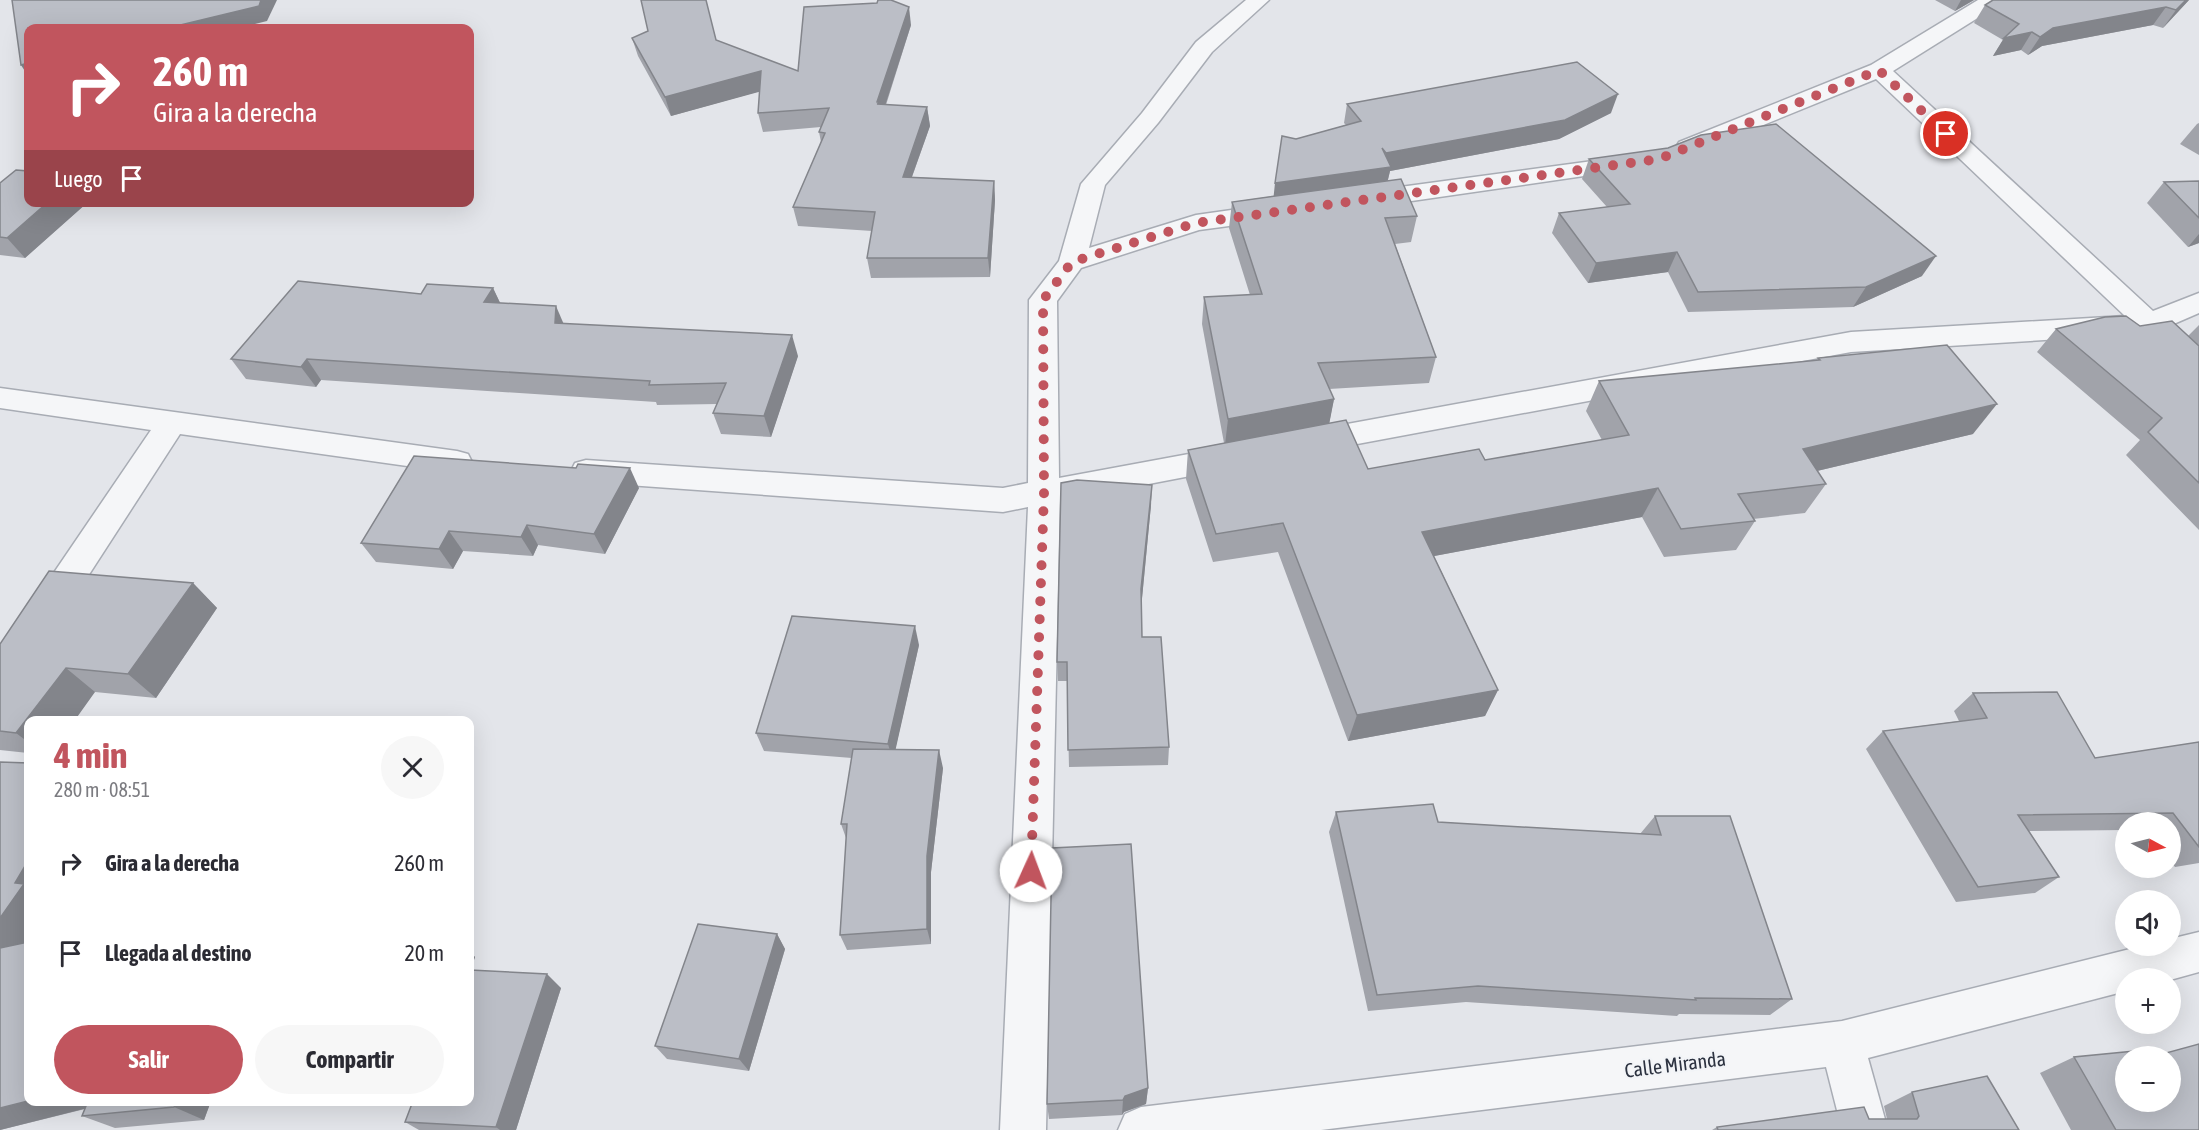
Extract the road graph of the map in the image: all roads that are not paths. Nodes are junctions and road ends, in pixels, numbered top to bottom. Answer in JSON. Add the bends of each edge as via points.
{"nodes":[{"id":1,"x":1258,"y":0,"type":"edge"},
{"id":2,"x":1993,"y":0,"type":"edge"},
{"id":3,"x":1879,"y":70,"type":"junction"},
{"id":4,"x":1338,"y":203,"type":"edge"},
{"id":5,"x":1291,"y":210,"type":"edge"},
{"id":6,"x":1072,"y":262,"type":"junction"},
{"id":7,"x":2199,"y":302,"type":"edge"},
{"id":8,"x":2148,"y":324,"type":"junction"},
{"id":9,"x":2199,"y":370,"type":"edge"},
{"id":10,"x":0,"y":398,"type":"edge"},
{"id":11,"x":172,"y":422,"type":"junction"},
{"id":12,"x":481,"y":464,"type":"edge"},
{"id":13,"x":564,"y":469,"type":"edge"},
{"id":14,"x":1044,"y":493,"type":"junction"},
{"id":15,"x":0,"y":681,"type":"edge"},
{"id":16,"x":2199,"y":952,"type":"edge"},
{"id":17,"x":1842,"y":1043,"type":"junction"},
{"id":18,"x":1023,"y":1130,"type":"edge"},
{"id":19,"x":1141,"y":1130,"type":"edge"},
{"id":20,"x":1865,"y":1130,"type":"edge"}],
"edges":[{"from":1,"to":6,"type":"street","via":[[1204,47],[1093,184]]},
{"from":2,"to":3,"type":"street"},
{"from":3,"to":4,"type":"street","via":[[1659,158]]},
{"from":3,"to":8,"type":"street"},
{"from":5,"to":6,"type":"street","via":[[1196,223]]},
{"from":6,"to":14,"type":"street","via":[[1043,300]]},
{"from":7,"to":8,"type":"street"},
{"from":8,"to":9,"type":"street"},
{"from":8,"to":14,"type":"street","via":[[1851,342]]},
{"from":10,"to":11,"type":"street"},
{"from":11,"to":12,"type":"street"},
{"from":11,"to":15,"type":"street"},
{"from":13,"to":14,"type":"street","via":[[1003,500]]},
{"from":14,"to":18,"type":"street"},
{"from":16,"to":17,"type":"street","name":"Calle Miranda"},
{"from":17,"to":19,"type":"street","name":"Calle Miranda"},
{"from":17,"to":20,"type":"street"}]}
